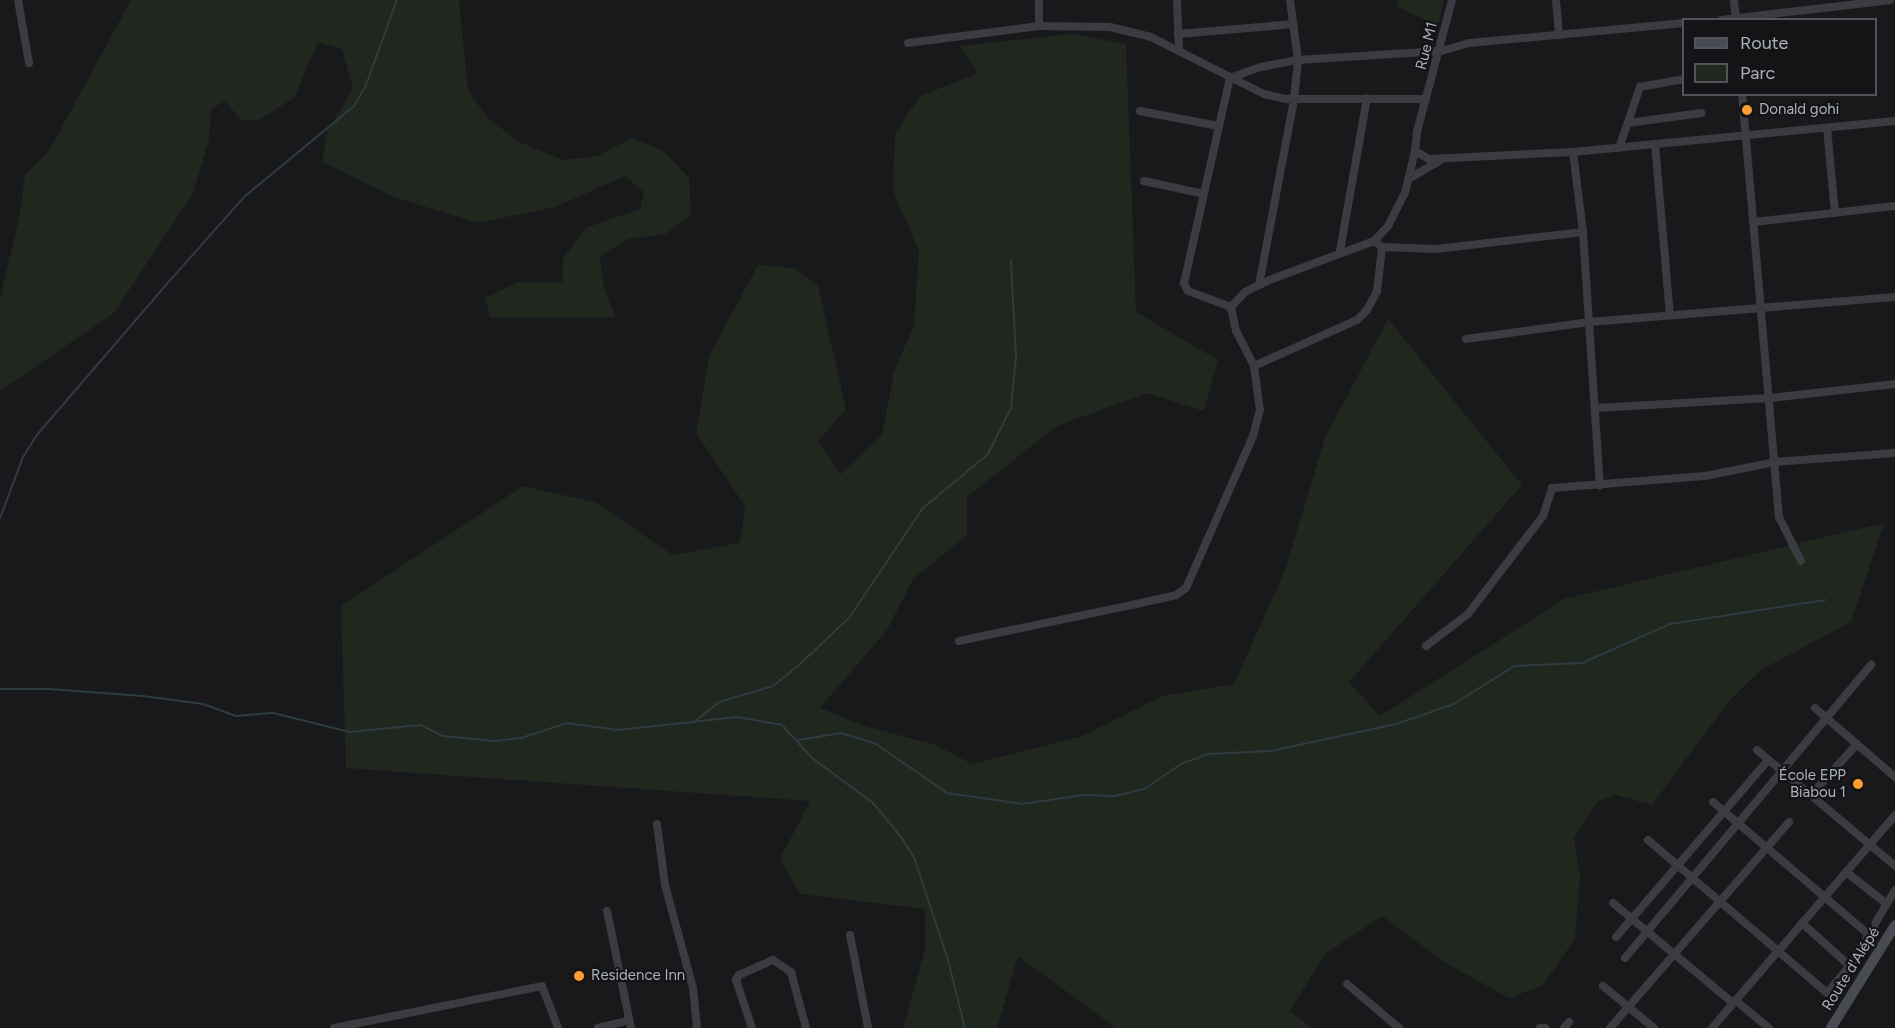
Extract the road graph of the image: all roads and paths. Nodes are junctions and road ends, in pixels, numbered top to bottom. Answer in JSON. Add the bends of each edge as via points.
{"nodes":[{"id":1,"x":18,"y":0,"type":"edge"},
{"id":2,"x":1040,"y":0,"type":"edge"},
{"id":3,"x":1177,"y":0,"type":"edge"},
{"id":4,"x":1290,"y":0,"type":"edge"},
{"id":5,"x":1452,"y":0,"type":"edge"},
{"id":6,"x":1556,"y":0,"type":"edge"},
{"id":7,"x":1734,"y":0,"type":"edge"},
{"id":8,"x":1890,"y":0,"type":"edge"},
{"id":9,"x":1817,"y":4,"type":"edge"},
{"id":10,"x":1735,"y":18,"type":"edge"},
{"id":11,"x":1740,"y":18,"type":"edge"},
{"id":12,"x":1682,"y":23,"type":"edge"},
{"id":13,"x":1294,"y":24,"type":"junction"},
{"id":14,"x":1039,"y":26,"type":"junction"},
{"id":15,"x":1178,"y":34,"type":"junction"},
{"id":16,"x":1559,"y":34,"type":"junction"},
{"id":17,"x":908,"y":43,"type":"dead end"},
{"id":18,"x":1179,"y":50,"type":"junction"},
{"id":19,"x":1441,"y":51,"type":"junction"},
{"id":20,"x":1298,"y":60,"type":"junction"},
{"id":21,"x":29,"y":63,"type":"dead end"},
{"id":22,"x":1230,"y":78,"type":"junction"},
{"id":23,"x":1682,"y":79,"type":"edge"},
{"id":24,"x":1742,"y":96,"type":"edge"},
{"id":25,"x":1367,"y":98,"type":"junction"},
{"id":26,"x":1294,"y":99,"type":"junction"},
{"id":27,"x":1426,"y":99,"type":"junction"},
{"id":28,"x":1140,"y":111,"type":"dead end"},
{"id":29,"x":1701,"y":113,"type":"dead end"},
{"id":30,"x":1895,"y":122,"type":"edge"},
{"id":31,"x":1628,"y":123,"type":"junction"},
{"id":32,"x":1219,"y":126,"type":"junction"},
{"id":33,"x":1827,"y":128,"type":"junction"},
{"id":34,"x":1746,"y":136,"type":"junction"},
{"id":35,"x":1655,"y":144,"type":"junction"},
{"id":36,"x":1619,"y":148,"type":"junction"},
{"id":37,"x":1415,"y":151,"type":"junction"},
{"id":38,"x":1573,"y":152,"type":"junction"},
{"id":39,"x":1438,"y":161,"type":"junction"},
{"id":40,"x":1410,"y":177,"type":"junction"},
{"id":41,"x":1144,"y":181,"type":"dead end"},
{"id":42,"x":1204,"y":194,"type":"junction"},
{"id":43,"x":1895,"y":206,"type":"edge"},
{"id":44,"x":1834,"y":213,"type":"junction"},
{"id":45,"x":1754,"y":222,"type":"junction"},
{"id":46,"x":1583,"y":232,"type":"junction"},
{"id":47,"x":1374,"y":241,"type":"junction"},
{"id":48,"x":1382,"y":247,"type":"junction"},
{"id":49,"x":1340,"y":251,"type":"junction"},
{"id":50,"x":1259,"y":285,"type":"junction"},
{"id":51,"x":1895,"y":297,"type":"edge"},
{"id":52,"x":1231,"y":307,"type":"junction"},
{"id":53,"x":1761,"y":307,"type":"junction"},
{"id":54,"x":1670,"y":315,"type":"junction"},
{"id":55,"x":1590,"y":322,"type":"junction"},
{"id":56,"x":1467,"y":339,"type":"dead end"},
{"id":57,"x":1254,"y":366,"type":"junction"},
{"id":58,"x":1895,"y":384,"type":"edge"},
{"id":59,"x":1770,"y":398,"type":"junction"},
{"id":60,"x":1596,"y":408,"type":"junction"},
{"id":61,"x":1895,"y":453,"type":"edge"},
{"id":62,"x":1775,"y":462,"type":"junction"},
{"id":63,"x":1600,"y":484,"type":"junction"},
{"id":64,"x":1801,"y":561,"type":"dead end"},
{"id":65,"x":959,"y":641,"type":"dead end"},
{"id":66,"x":1426,"y":646,"type":"dead end"},
{"id":67,"x":1871,"y":665,"type":"dead end"},
{"id":68,"x":1815,"y":708,"type":"dead end"},
{"id":69,"x":1826,"y":718,"type":"junction"},
{"id":70,"x":1857,"y":744,"type":"junction"},
{"id":71,"x":1757,"y":750,"type":"dead end"},
{"id":72,"x":1768,"y":760,"type":"junction"},
{"id":73,"x":1782,"y":771,"type":"junction"},
{"id":74,"x":1895,"y":777,"type":"edge"},
{"id":75,"x":1811,"y":795,"type":"junction"},
{"id":76,"x":1713,"y":802,"type":"dead end"},
{"id":77,"x":1723,"y":811,"type":"junction"},
{"id":78,"x":1894,"y":817,"type":"edge"},
{"id":79,"x":1789,"y":822,"type":"dead end"},
{"id":80,"x":1736,"y":823,"type":"junction"},
{"id":81,"x":657,"y":824,"type":"dead end"},
{"id":82,"x":1648,"y":840,"type":"dead end"},
{"id":83,"x":1870,"y":844,"type":"junction"},
{"id":84,"x":1765,"y":849,"type":"junction"},
{"id":85,"x":1678,"y":864,"type":"junction"},
{"id":86,"x":1895,"y":866,"type":"edge"},
{"id":87,"x":1846,"y":872,"type":"junction"},
{"id":88,"x":1692,"y":876,"type":"junction"},
{"id":89,"x":1895,"y":890,"type":"edge"},
{"id":90,"x":1824,"y":897,"type":"junction"},
{"id":91,"x":1720,"y":901,"type":"junction"},
{"id":92,"x":1613,"y":903,"type":"dead end"},
{"id":93,"x":1887,"y":904,"type":"junction"},
{"id":94,"x":607,"y":910,"type":"dead end"},
{"id":95,"x":1633,"y":920,"type":"junction"},
{"id":96,"x":1802,"y":923,"type":"junction"},
{"id":97,"x":1895,"y":925,"type":"edge"},
{"id":98,"x":1647,"y":932,"type":"junction"},
{"id":99,"x":1868,"y":934,"type":"junction"},
{"id":100,"x":850,"y":935,"type":"dead end"},
{"id":101,"x":1616,"y":937,"type":"dead end"},
{"id":102,"x":1778,"y":950,"type":"junction"},
{"id":103,"x":1676,"y":955,"type":"junction"},
{"id":104,"x":1625,"y":958,"type":"dead end"},
{"id":105,"x":1850,"y":966,"type":"junction"},
{"id":106,"x":1347,"y":984,"type":"dead end"},
{"id":107,"x":1603,"y":986,"type":"dead end"},
{"id":108,"x":1734,"y":1002,"type":"junction"},
{"id":109,"x":1630,"y":1009,"type":"junction"},
{"id":110,"x":630,"y":1024,"type":"edge"},
{"id":111,"x":1714,"y":1025,"type":"edge"},
{"id":112,"x":334,"y":1028,"type":"edge"},
{"id":113,"x":558,"y":1028,"type":"edge"},
{"id":114,"x":598,"y":1028,"type":"edge"},
{"id":115,"x":697,"y":1028,"type":"edge"},
{"id":116,"x":752,"y":1028,"type":"edge"},
{"id":117,"x":806,"y":1028,"type":"edge"},
{"id":118,"x":868,"y":1028,"type":"edge"},
{"id":119,"x":1399,"y":1028,"type":"edge"},
{"id":120,"x":1540,"y":1028,"type":"edge"},
{"id":121,"x":1545,"y":1028,"type":"edge"},
{"id":122,"x":1610,"y":1028,"type":"edge"},
{"id":123,"x":1654,"y":1028,"type":"edge"},
{"id":124,"x":1725,"y":1028,"type":"edge"},
{"id":125,"x":1769,"y":1028,"type":"edge"},
{"id":126,"x":1831,"y":1028,"type":"edge"}],
"edges":[{"from":1,"to":21,"type":"street"},
{"from":2,"to":14,"type":"street"},
{"from":3,"to":15,"type":"street"},
{"from":4,"to":13,"type":"street"},
{"from":5,"to":19,"type":"street","name":"Rue M1"},
{"from":6,"to":16,"type":"street"},
{"from":7,"to":10,"type":"street"},
{"from":8,"to":9,"type":"street"},
{"from":9,"to":11,"type":"street"},
{"from":12,"to":16,"type":"street"},
{"from":13,"to":15,"type":"street"},
{"from":13,"to":20,"type":"street"},
{"from":14,"to":17,"type":"street"},
{"from":14,"to":18,"type":"street","via":[[1110,27]]},
{"from":15,"to":18,"type":"street"},
{"from":16,"to":19,"type":"street","via":[[1469,43]]},
{"from":18,"to":22,"type":"street"},
{"from":19,"to":20,"type":"street"},
{"from":19,"to":27,"type":"street","name":"Rue M1"},
{"from":20,"to":22,"type":"street"},
{"from":20,"to":26,"type":"street"},
{"from":22,"to":26,"type":"street","via":[[1264,94]]},
{"from":22,"to":32,"type":"street"},
{"from":23,"to":31,"type":"street","via":[[1644,84]]},
{"from":24,"to":34,"type":"street"},
{"from":25,"to":26,"type":"street"},
{"from":25,"to":27,"type":"street"},
{"from":25,"to":49,"type":"street"},
{"from":26,"to":50,"type":"street"},
{"from":27,"to":37,"type":"street","name":"Rue M1"},
{"from":28,"to":32,"type":"street"},
{"from":29,"to":31,"type":"street"},
{"from":30,"to":33,"type":"street"},
{"from":31,"to":36,"type":"street"},
{"from":32,"to":42,"type":"street"},
{"from":33,"to":34,"type":"street"},
{"from":33,"to":44,"type":"street"},
{"from":34,"to":35,"type":"street"},
{"from":34,"to":45,"type":"street"},
{"from":35,"to":36,"type":"street"},
{"from":35,"to":54,"type":"street"},
{"from":36,"to":38,"type":"street"},
{"from":37,"to":39,"type":"street"},
{"from":37,"to":40,"type":"street","name":"Rue M1"},
{"from":38,"to":39,"type":"street"},
{"from":38,"to":46,"type":"street"},
{"from":39,"to":40,"type":"street"},
{"from":40,"to":47,"type":"street","name":"Rue M1","via":[[1388,226]]},
{"from":41,"to":42,"type":"street"},
{"from":42,"to":52,"type":"street","via":[[1184,283],[1188,291]]},
{"from":43,"to":44,"type":"street"},
{"from":44,"to":45,"type":"street"},
{"from":45,"to":53,"type":"street"},
{"from":46,"to":48,"type":"street","via":[[1436,249]]},
{"from":46,"to":55,"type":"street"},
{"from":47,"to":48,"type":"street"},
{"from":47,"to":49,"type":"street"},
{"from":48,"to":57,"type":"street","via":[[1377,291],[1357,320]]},
{"from":49,"to":50,"type":"street"},
{"from":50,"to":52,"type":"street","via":[[1236,298]]},
{"from":51,"to":53,"type":"street"},
{"from":52,"to":57,"type":"street","via":[[1236,331]]},
{"from":53,"to":54,"type":"street"},
{"from":53,"to":59,"type":"street"},
{"from":54,"to":55,"type":"street"},
{"from":55,"to":56,"type":"street"},
{"from":55,"to":60,"type":"street"},
{"from":57,"to":65,"type":"street","via":[[1261,398],[1253,436],[1186,588],[1165,598]]},
{"from":58,"to":59,"type":"street"},
{"from":59,"to":60,"type":"street"},
{"from":59,"to":62,"type":"street"},
{"from":60,"to":63,"type":"street"},
{"from":61,"to":62,"type":"street"},
{"from":62,"to":63,"type":"street","via":[[1727,474]]},
{"from":62,"to":64,"type":"street","via":[[1781,525]]},
{"from":63,"to":66,"type":"street","via":[[1549,490],[1544,516],[1468,614]]},
{"from":67,"to":69,"type":"street"},
{"from":68,"to":69,"type":"street"},
{"from":69,"to":70,"type":"street"},
{"from":69,"to":73,"type":"street"},
{"from":70,"to":74,"type":"street"},
{"from":70,"to":75,"type":"street"},
{"from":71,"to":72,"type":"street"},
{"from":72,"to":73,"type":"street"},
{"from":72,"to":77,"type":"street"},
{"from":73,"to":75,"type":"street"},
{"from":73,"to":80,"type":"street"},
{"from":75,"to":83,"type":"street"},
{"from":76,"to":77,"type":"street"},
{"from":77,"to":80,"type":"street"},
{"from":77,"to":85,"type":"street"},
{"from":78,"to":83,"type":"street"},
{"from":79,"to":84,"type":"street"},
{"from":80,"to":84,"type":"street"},
{"from":80,"to":88,"type":"street"},
{"from":81,"to":115,"type":"street","via":[[665,885],[693,988]]},
{"from":82,"to":85,"type":"street"},
{"from":83,"to":86,"type":"street"},
{"from":83,"to":87,"type":"street"},
{"from":84,"to":90,"type":"street"},
{"from":84,"to":91,"type":"street"},
{"from":85,"to":88,"type":"street"},
{"from":85,"to":95,"type":"street"},
{"from":87,"to":90,"type":"street"},
{"from":87,"to":93,"type":"street"},
{"from":88,"to":91,"type":"street"},
{"from":88,"to":98,"type":"street"},
{"from":89,"to":93,"type":"street"},
{"from":90,"to":96,"type":"street"},
{"from":90,"to":99,"type":"street"},
{"from":91,"to":102,"type":"street"},
{"from":91,"to":103,"type":"street"},
{"from":92,"to":95,"type":"street"},
{"from":93,"to":99,"type":"street"},
{"from":94,"to":110,"type":"street"},
{"from":95,"to":98,"type":"street"},
{"from":95,"to":101,"type":"street"},
{"from":96,"to":102,"type":"street"},
{"from":96,"to":105,"type":"street"},
{"from":97,"to":126,"type":"main road","name":"Route d'Alépé"},
{"from":98,"to":103,"type":"street"},
{"from":98,"to":104,"type":"street"},
{"from":99,"to":105,"type":"street"},
{"from":100,"to":118,"type":"street"},
{"from":102,"to":105,"type":"street","via":[[1823,993],[1831,992]]},
{"from":102,"to":108,"type":"street"},
{"from":103,"to":108,"type":"street"},
{"from":103,"to":109,"type":"street"},
{"from":106,"to":119,"type":"street"},
{"from":107,"to":109,"type":"street"},
{"from":108,"to":111,"type":"street"},
{"from":108,"to":125,"type":"street"},
{"from":109,"to":122,"type":"street"},
{"from":109,"to":123,"type":"street"},
{"from":110,"to":114,"type":"street"},
{"from":111,"to":124,"type":"street"},
{"from":112,"to":113,"type":"street","via":[[542,986]]},
{"from":116,"to":117,"type":"street","via":[[736,980],[773,960],[791,972]]},
{"from":120,"to":121,"type":"street"}]}
